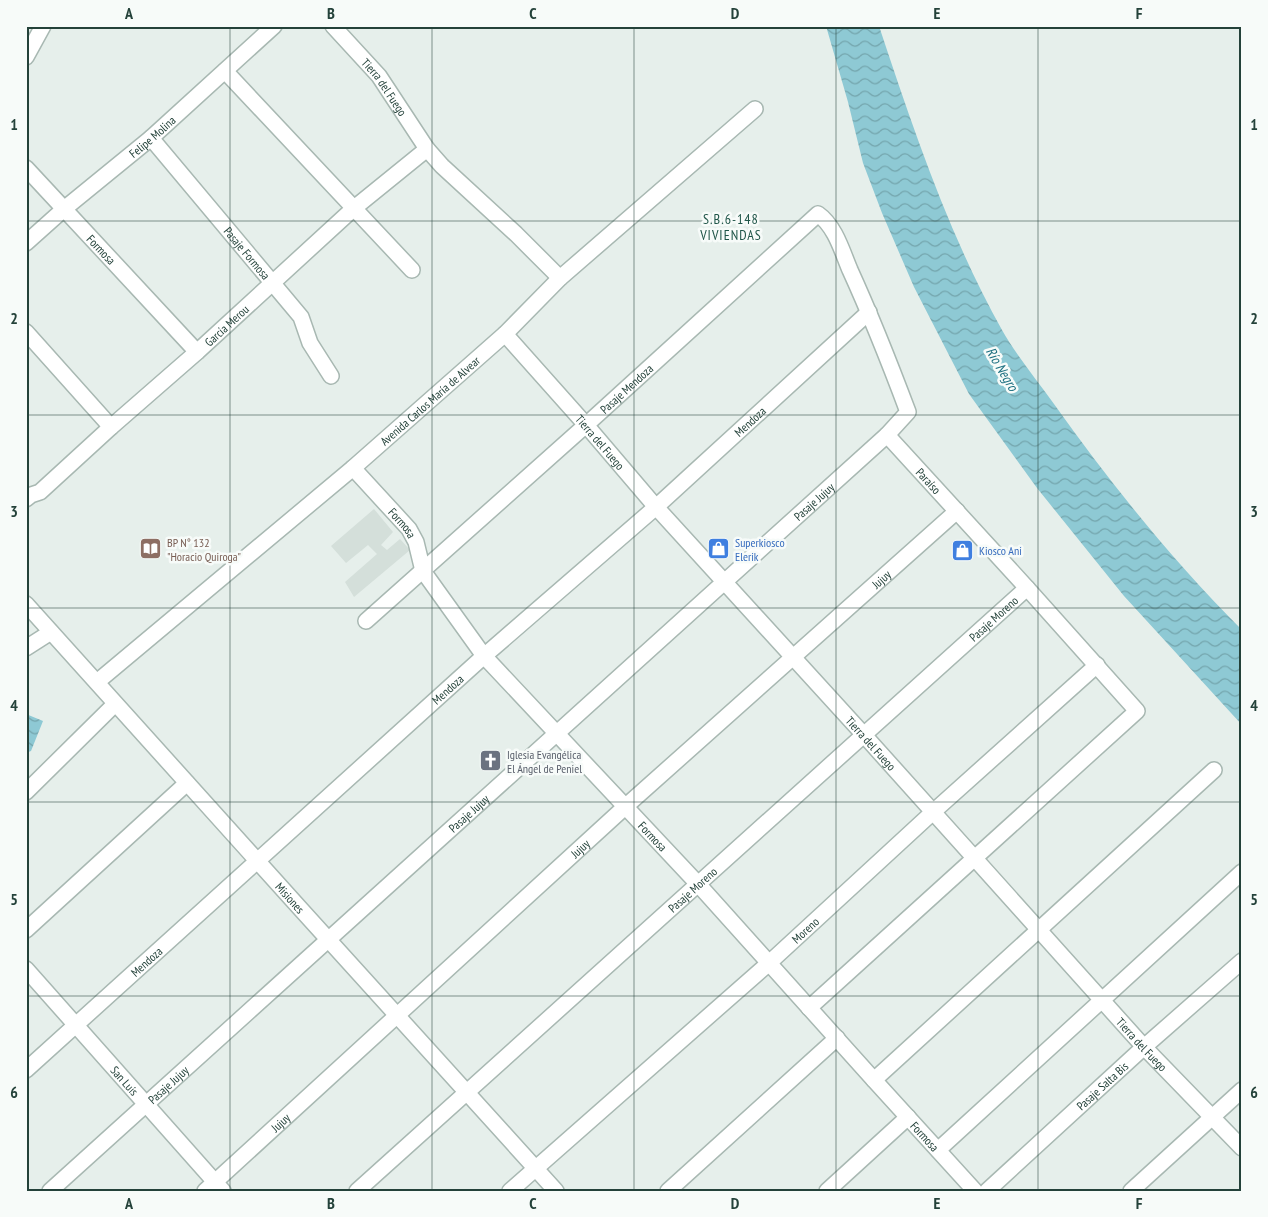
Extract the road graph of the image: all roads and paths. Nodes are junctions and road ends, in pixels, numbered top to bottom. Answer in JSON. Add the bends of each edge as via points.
{"nodes":[{"id":1,"x":43,"y":26,"type":"edge"},
{"id":2,"x":274,"y":26,"type":"edge"},
{"id":3,"x":334,"y":26,"type":"edge"},
{"id":4,"x":26,"y":57,"type":"edge"},
{"id":5,"x":225,"y":71,"type":"junction"},
{"id":6,"x":754,"y":109,"type":"dead end"},
{"id":7,"x":151,"y":138,"type":"junction"},
{"id":8,"x":427,"y":149,"type":"junction"},
{"id":9,"x":26,"y":168,"type":"edge"},
{"id":10,"x":353,"y":208,"type":"junction"},
{"id":11,"x":64,"y":209,"type":"junction"},
{"id":12,"x":26,"y":243,"type":"edge"},
{"id":13,"x":412,"y":270,"type":"dead end"},
{"id":14,"x":560,"y":278,"type":"junction"},
{"id":15,"x":272,"y":284,"type":"junction"},
{"id":16,"x":869,"y":312,"type":"junction"},
{"id":17,"x":26,"y":332,"type":"edge"},
{"id":18,"x":505,"y":334,"type":"junction"},
{"id":19,"x":197,"y":352,"type":"junction"},
{"id":20,"x":331,"y":376,"type":"dead end"},
{"id":21,"x":586,"y":425,"type":"junction"},
{"id":22,"x":111,"y":427,"type":"junction"},
{"id":23,"x":887,"y":435,"type":"junction"},
{"id":24,"x":353,"y":468,"type":"junction"},
{"id":25,"x":28,"y":495,"type":"edge"},
{"id":26,"x":656,"y":507,"type":"junction"},
{"id":27,"x":957,"y":511,"type":"junction"},
{"id":28,"x":423,"y":570,"type":"junction"},
{"id":29,"x":724,"y":581,"type":"junction"},
{"id":30,"x":1027,"y":588,"type":"junction"},
{"id":31,"x":26,"y":604,"type":"edge"},
{"id":32,"x":366,"y":621,"type":"dead end"},
{"id":33,"x":51,"y":632,"type":"junction"},
{"id":34,"x":26,"y":648,"type":"edge"},
{"id":35,"x":484,"y":656,"type":"junction"},
{"id":36,"x":793,"y":656,"type":"junction"},
{"id":37,"x":1097,"y":665,"type":"junction"},
{"id":38,"x":97,"y":682,"type":"junction"},
{"id":39,"x":116,"y":704,"type":"junction"},
{"id":40,"x":558,"y":733,"type":"junction"},
{"id":41,"x":864,"y":735,"type":"junction"},
{"id":42,"x":1214,"y":770,"type":"dead end"},
{"id":43,"x":187,"y":783,"type":"junction"},
{"id":44,"x":28,"y":789,"type":"edge"},
{"id":45,"x":626,"y":806,"type":"junction"},
{"id":46,"x":933,"y":812,"type":"junction"},
{"id":47,"x":976,"y":858,"type":"junction"},
{"id":48,"x":257,"y":862,"type":"junction"},
{"id":49,"x":1242,"y":872,"type":"edge"},
{"id":50,"x":698,"y":884,"type":"junction"},
{"id":51,"x":1039,"y":929,"type":"junction"},
{"id":52,"x":26,"y":930,"type":"edge"},
{"id":53,"x":329,"y":939,"type":"junction"},
{"id":54,"x":1242,"y":961,"type":"edge"},
{"id":55,"x":769,"y":963,"type":"junction"},
{"id":56,"x":26,"y":969,"type":"edge"},
{"id":57,"x":1103,"y":1001,"type":"junction"},
{"id":58,"x":809,"y":1008,"type":"junction"},
{"id":59,"x":396,"y":1015,"type":"junction"},
{"id":60,"x":76,"y":1024,"type":"junction"},
{"id":61,"x":837,"y":1038,"type":"junction"},
{"id":62,"x":1144,"y":1047,"type":"junction"},
{"id":63,"x":26,"y":1070,"type":"edge"},
{"id":64,"x":874,"y":1080,"type":"junction"},
{"id":65,"x":1242,"y":1090,"type":"edge"},
{"id":66,"x":467,"y":1092,"type":"junction"},
{"id":67,"x":146,"y":1105,"type":"junction"},
{"id":68,"x":908,"y":1117,"type":"junction"},
{"id":69,"x":1212,"y":1117,"type":"junction"},
{"id":70,"x":1242,"y":1148,"type":"edge"},
{"id":71,"x":938,"y":1150,"type":"junction"},
{"id":72,"x":535,"y":1168,"type":"junction"},
{"id":73,"x":214,"y":1188,"type":"edge"},
{"id":74,"x":50,"y":1191,"type":"edge"},
{"id":75,"x":358,"y":1191,"type":"edge"},
{"id":76,"x":510,"y":1191,"type":"edge"},
{"id":77,"x":556,"y":1191,"type":"edge"},
{"id":78,"x":668,"y":1191,"type":"edge"},
{"id":79,"x":827,"y":1191,"type":"edge"},
{"id":80,"x":975,"y":1191,"type":"edge"},
{"id":81,"x":987,"y":1191,"type":"edge"},
{"id":82,"x":1131,"y":1191,"type":"edge"}],
"edges":[{"from":1,"to":4,"type":"street"},
{"from":2,"to":5,"type":"street","name":"Felipe Molina"},
{"from":3,"to":8,"type":"street","name":"Tierra del Fuego","via":[[378,76]]},
{"from":5,"to":7,"type":"street","name":"Felipe Molina"},
{"from":5,"to":10,"type":"street"},
{"from":6,"to":14,"type":"street","name":"Avenida Carlos María de Alvear"},
{"from":7,"to":11,"type":"street","name":"Felipe Molina"},
{"from":7,"to":15,"type":"street","name":"Pasaje Formosa"},
{"from":8,"to":10,"type":"street","name":"García Merou"},
{"from":8,"to":14,"type":"street","name":"Tierra del Fuego"},
{"from":9,"to":11,"type":"street","name":"Formosa"},
{"from":10,"to":13,"type":"street"},
{"from":10,"to":15,"type":"street","name":"García Merou"},
{"from":11,"to":12,"type":"street","name":"Felipe Molina"},
{"from":11,"to":19,"type":"street","name":"Formosa"},
{"from":14,"to":18,"type":"street","name":"Avenida Carlos María de Alvear"},
{"from":15,"to":19,"type":"street","name":"García Merou"},
{"from":15,"to":20,"type":"street","name":"Pasaje Formosa","via":[[301,317],[310,343]]},
{"from":16,"to":21,"type":"street","name":"Pasaje Mendoza","via":[[834,233],[818,214]]},
{"from":16,"to":23,"type":"street","via":[[908,412]]},
{"from":16,"to":26,"type":"street","name":"Mendoza"},
{"from":17,"to":22,"type":"street"},
{"from":18,"to":21,"type":"street","name":"Tierra del Fuego"},
{"from":18,"to":24,"type":"street","name":"Avenida Carlos María de Alvear"},
{"from":19,"to":22,"type":"street","name":"García Merou"},
{"from":21,"to":26,"type":"street","name":"Tierra del Fuego"},
{"from":21,"to":28,"type":"street","name":"Pasaje Mendoza"},
{"from":22,"to":25,"type":"street","name":"García Merou","via":[[40,492]]},
{"from":23,"to":27,"type":"street","name":"Paraíso"},
{"from":23,"to":29,"type":"street","name":"Pasaje Jujuy"},
{"from":24,"to":28,"type":"street","name":"Formosa","via":[[408,529],[416,542]]},
{"from":24,"to":38,"type":"street","name":"Avenida Carlos María de Alvear"},
{"from":26,"to":29,"type":"street","name":"Tierra del Fuego"},
{"from":26,"to":35,"type":"street","name":"Mendoza"},
{"from":27,"to":30,"type":"street","name":"Paraíso"},
{"from":27,"to":36,"type":"street","name":"Jujuy"},
{"from":28,"to":32,"type":"street","name":"Pasaje Mendoza"},
{"from":28,"to":35,"type":"street","name":"Formosa"},
{"from":29,"to":36,"type":"street","name":"Tierra del Fuego"},
{"from":29,"to":40,"type":"street","name":"Pasaje Jujuy"},
{"from":30,"to":37,"type":"street","name":"Paraíso"},
{"from":30,"to":41,"type":"street","name":"Pasaje Moreno"},
{"from":31,"to":33,"type":"street","name":"Misiones"},
{"from":33,"to":34,"type":"street"},
{"from":33,"to":38,"type":"street","name":"Misiones"},
{"from":35,"to":40,"type":"street","name":"Formosa"},
{"from":35,"to":48,"type":"street","name":"Mendoza"},
{"from":36,"to":41,"type":"street","name":"Tierra del Fuego"},
{"from":36,"to":45,"type":"street","name":"Jujuy"},
{"from":37,"to":46,"type":"street","name":"Moreno"},
{"from":37,"to":47,"type":"street","name":"Paraíso","via":[[1137,711]]},
{"from":38,"to":39,"type":"street","name":"Misiones"},
{"from":39,"to":43,"type":"street","name":"Misiones"},
{"from":39,"to":44,"type":"street"},
{"from":40,"to":45,"type":"street","name":"Formosa"},
{"from":40,"to":53,"type":"street","name":"Pasaje Jujuy"},
{"from":41,"to":46,"type":"street","name":"Tierra del Fuego"},
{"from":41,"to":50,"type":"street","name":"Pasaje Moreno"},
{"from":42,"to":51,"type":"street"},
{"from":43,"to":48,"type":"street","name":"Misiones"},
{"from":43,"to":52,"type":"street"},
{"from":45,"to":50,"type":"street","name":"Formosa"},
{"from":45,"to":59,"type":"street","name":"Jujuy"},
{"from":46,"to":47,"type":"street","name":"Tierra del Fuego"},
{"from":46,"to":55,"type":"street","name":"Moreno"},
{"from":47,"to":51,"type":"street","name":"Tierra del Fuego"},
{"from":47,"to":58,"type":"street"},
{"from":48,"to":53,"type":"street","name":"Misiones"},
{"from":48,"to":60,"type":"street","name":"Mendoza"},
{"from":49,"to":57,"type":"street"},
{"from":50,"to":55,"type":"street","name":"Formosa"},
{"from":50,"to":66,"type":"street","name":"Pasaje Moreno"},
{"from":51,"to":57,"type":"street","name":"Tierra del Fuego"},
{"from":51,"to":64,"type":"street"},
{"from":53,"to":59,"type":"street","name":"Misiones"},
{"from":53,"to":67,"type":"street","name":"Pasaje Jujuy"},
{"from":54,"to":62,"type":"street","name":"Pasaje Salta Bis"},
{"from":55,"to":58,"type":"street","name":"Formosa"},
{"from":55,"to":72,"type":"street","name":"Moreno"},
{"from":56,"to":60,"type":"street","name":"San Luis"},
{"from":57,"to":62,"type":"street","name":"Tierra del Fuego"},
{"from":57,"to":71,"type":"street"},
{"from":58,"to":61,"type":"street","name":"Formosa"},
{"from":59,"to":66,"type":"street","name":"Misiones"},
{"from":59,"to":73,"type":"street","name":"Jujuy"},
{"from":60,"to":63,"type":"street","name":"Mendoza"},
{"from":60,"to":67,"type":"street","name":"San Luis"},
{"from":61,"to":64,"type":"street","name":"Formosa"},
{"from":61,"to":78,"type":"street"},
{"from":62,"to":69,"type":"street","name":"Tierra del Fuego"},
{"from":62,"to":81,"type":"street","name":"Pasaje Salta Bis"},
{"from":64,"to":68,"type":"street","name":"Formosa"},
{"from":65,"to":69,"type":"street"},
{"from":66,"to":72,"type":"street","name":"Misiones"},
{"from":66,"to":75,"type":"street","name":"Pasaje Moreno"},
{"from":67,"to":73,"type":"street","name":"San Luis"},
{"from":67,"to":74,"type":"street","name":"Pasaje Jujuy"},
{"from":68,"to":71,"type":"street","name":"Formosa"},
{"from":68,"to":79,"type":"street"},
{"from":69,"to":70,"type":"street","name":"Tierra del Fuego"},
{"from":69,"to":82,"type":"street"},
{"from":71,"to":80,"type":"street","name":"Formosa"},
{"from":72,"to":76,"type":"street","name":"Moreno"},
{"from":72,"to":77,"type":"street","name":"Misiones"}]}
